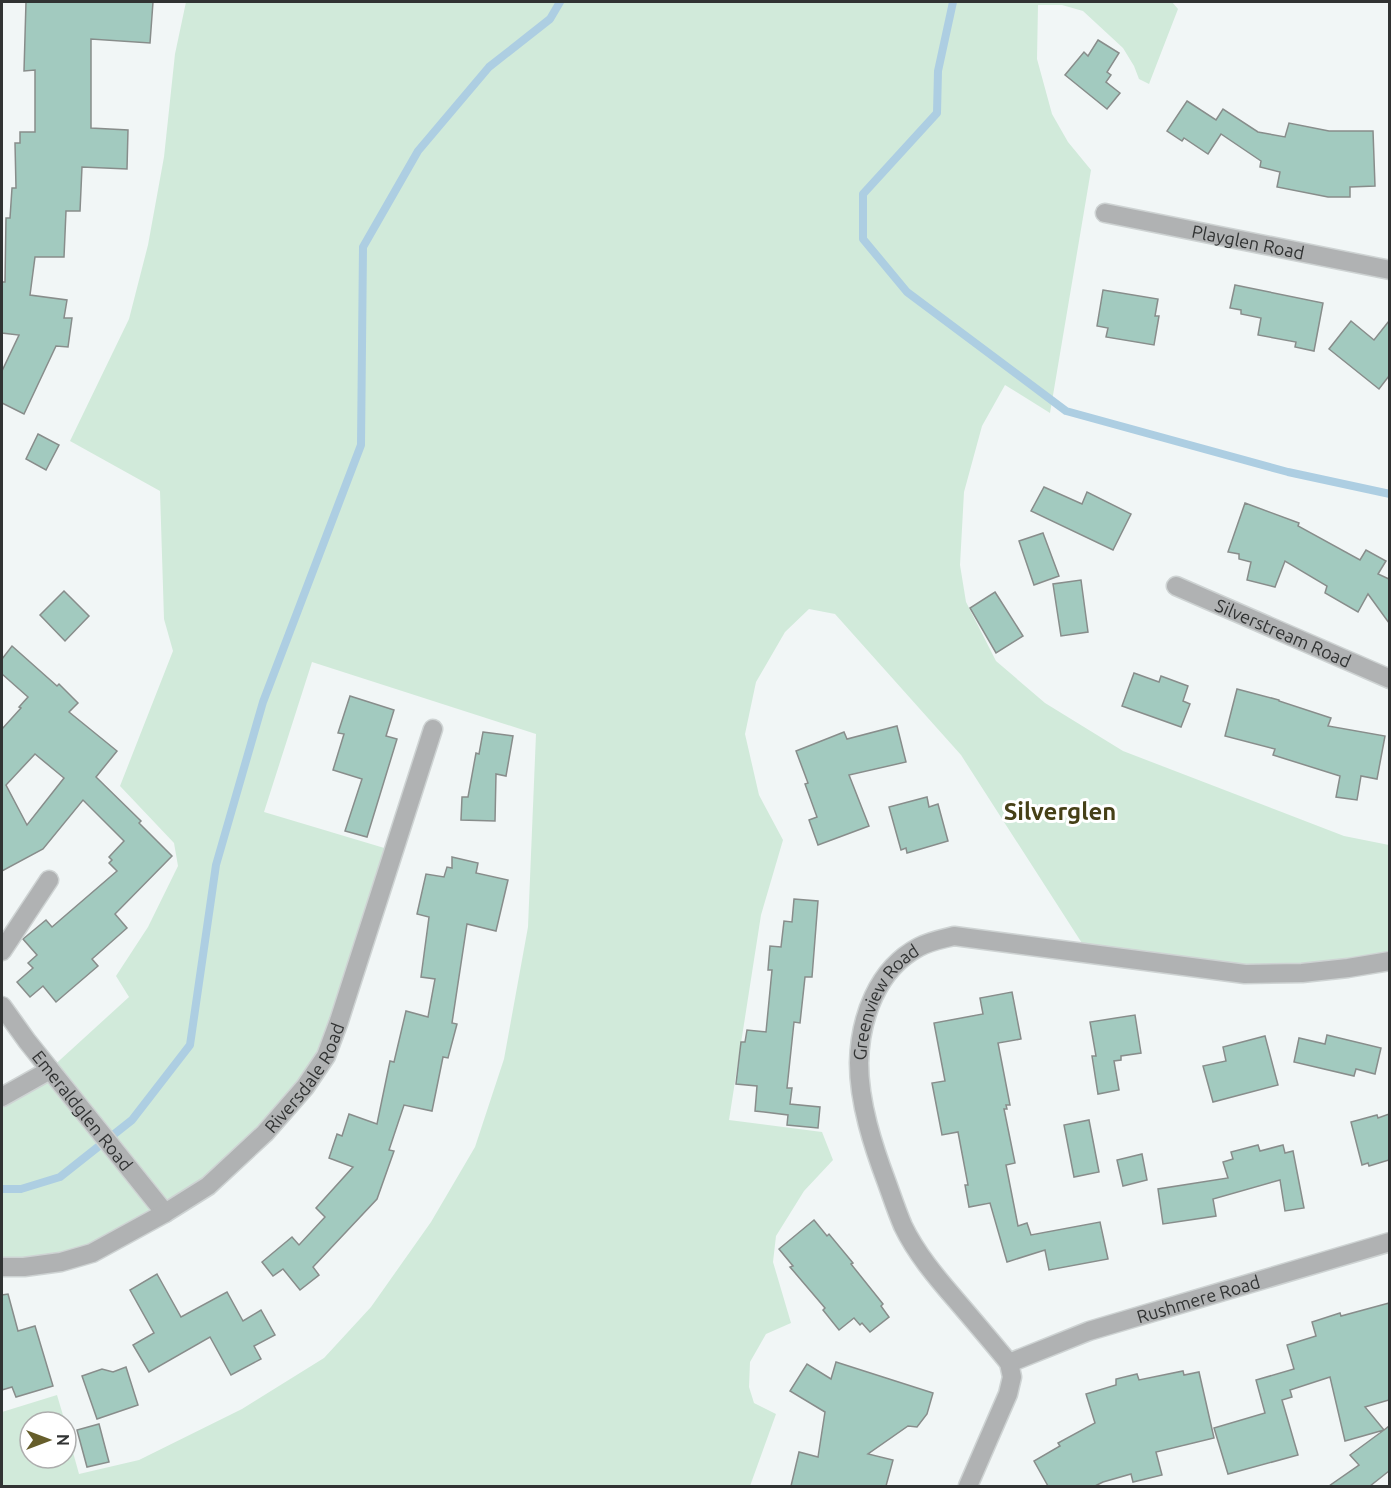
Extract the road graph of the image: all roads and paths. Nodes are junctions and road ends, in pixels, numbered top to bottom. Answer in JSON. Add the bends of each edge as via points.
{"nodes":[{"id":1,"x":1105,"y":213,"type":"dead end"},
{"id":2,"x":1389,"y":270,"type":"edge"},
{"id":3,"x":1176,"y":586,"type":"dead end"},
{"id":4,"x":1389,"y":679,"type":"edge"},
{"id":5,"x":433,"y":729,"type":"dead end"},
{"id":6,"x":49,"y":880,"type":"dead end"},
{"id":7,"x":2,"y":951,"type":"edge"},
{"id":8,"x":1389,"y":961,"type":"edge"},
{"id":9,"x":2,"y":1006,"type":"edge"},
{"id":10,"x":50,"y":1070,"type":"junction"},
{"id":11,"x":2,"y":1097,"type":"edge"},
{"id":12,"x":165,"y":1213,"type":"junction"},
{"id":13,"x":1389,"y":1242,"type":"edge"},
{"id":14,"x":2,"y":1267,"type":"edge"},
{"id":15,"x":1009,"y":1363,"type":"junction"},
{"id":16,"x":968,"y":1486,"type":"edge"}],
"edges":[{"from":1,"to":2,"type":"street","name":"Playglen Road"},
{"from":3,"to":4,"type":"street","name":"Silverstream Road"},
{"from":5,"to":12,"type":"street","name":"Riversdale Road","via":[[326,1056],[265,1133],[208,1186]]},
{"from":6,"to":7,"type":"street"},
{"from":8,"to":15,"type":"street","name":"Greenview Road","via":[[1302,973],[1245,974],[954,936],[919,946],[891,970],[869,1006],[861,1034],[859,1065],[871,1141],[903,1226],[918,1251]]},
{"from":9,"to":10,"type":"street","name":"Emeraldglen Road"},
{"from":10,"to":11,"type":"street"},
{"from":10,"to":12,"type":"street","name":"Emeraldglen Road"},
{"from":12,"to":14,"type":"street","name":"Riversdale Road","via":[[92,1253],[61,1262]]},
{"from":13,"to":15,"type":"street","name":"Rushmere Road","via":[[1089,1331]]},
{"from":15,"to":16,"type":"street","via":[[1012,1377],[1008,1394]]}]}
